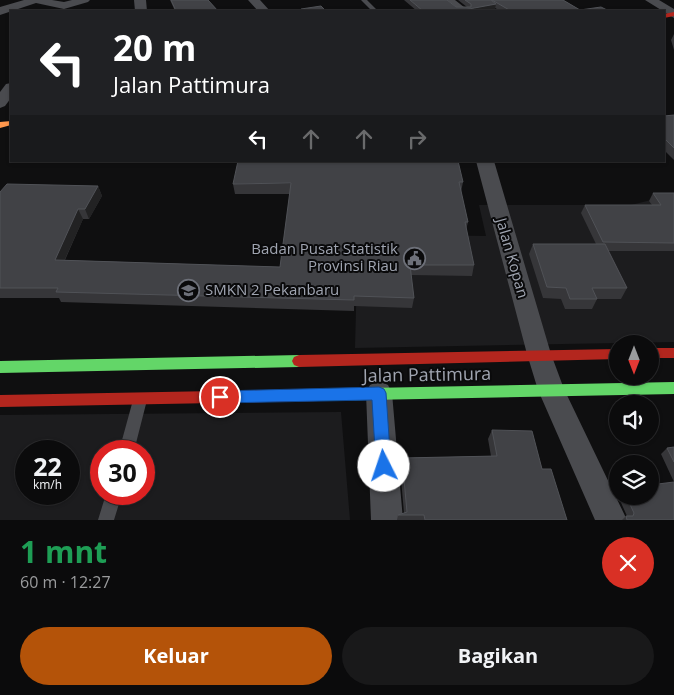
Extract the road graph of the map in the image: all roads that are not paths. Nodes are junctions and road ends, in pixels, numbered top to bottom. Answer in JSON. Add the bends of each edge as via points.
{"nodes":[{"id":1,"x":84,"y":0,"type":"edge"},
{"id":2,"x":254,"y":0,"type":"edge"},
{"id":3,"x":364,"y":0,"type":"edge"},
{"id":4,"x":448,"y":0,"type":"edge"},
{"id":5,"x":651,"y":0,"type":"edge"},
{"id":6,"x":62,"y":9,"type":"edge"},
{"id":7,"x":263,"y":10,"type":"edge"},
{"id":8,"x":374,"y":10,"type":"edge"},
{"id":9,"x":462,"y":10,"type":"edge"},
{"id":10,"x":0,"y":11,"type":"edge"},
{"id":11,"x":674,"y":14,"type":"edge"},
{"id":12,"x":10,"y":88,"type":"edge"},
{"id":13,"x":0,"y":103,"type":"edge"},
{"id":14,"x":485,"y":162,"type":"edge"},
{"id":15,"x":659,"y":353,"type":"edge"},
{"id":16,"x":674,"y":353,"type":"edge"},
{"id":17,"x":539,"y":354,"type":"junction"},
{"id":18,"x":609,"y":354,"type":"edge"},
{"id":19,"x":0,"y":367,"type":"edge"},
{"id":20,"x":674,"y":388,"type":"edge"},
{"id":21,"x":551,"y":390,"type":"junction"},
{"id":22,"x":379,"y":393,"type":"junction"},
{"id":23,"x":141,"y":398,"type":"junction"},
{"id":24,"x":0,"y":401,"type":"edge"},
{"id":25,"x":129,"y":440,"type":"edge"},
{"id":26,"x":111,"y":505,"type":"edge"},
{"id":27,"x":106,"y":520,"type":"edge"},
{"id":28,"x":387,"y":520,"type":"edge"},
{"id":29,"x":611,"y":520,"type":"edge"}],
"edges":[{"from":1,"to":6,"type":"street"},
{"from":2,"to":7,"type":"street"},
{"from":3,"to":8,"type":"lane"},
{"from":4,"to":9,"type":"street"},
{"from":5,"to":11,"type":"street"},
{"from":6,"to":10,"type":"street","via":[[36,0]]},
{"from":12,"to":13,"type":"street"},
{"from":14,"to":17,"type":"street","name":"Jalan Kopan"},
{"from":15,"to":16,"type":"main road"},
{"from":17,"to":18,"type":"main road","name":"Jalan Pattimura"},
{"from":17,"to":19,"type":"main road","name":"Jalan Pattimura"},
{"from":17,"to":21,"type":"street","name":"Jalan Kopan"},
{"from":20,"to":21,"type":"main road","name":"Jalan Pattimura"},
{"from":21,"to":22,"type":"main road","name":"Jalan Pattimura"},
{"from":21,"to":29,"type":"street","name":"Jalan Kopan"},
{"from":22,"to":23,"type":"main road","name":"Jalan Pattimura"},
{"from":22,"to":28,"type":"street"},
{"from":23,"to":24,"type":"main road","name":"Jalan Pattimura"},
{"from":23,"to":25,"type":"lane"},
{"from":26,"to":27,"type":"lane"}]}
